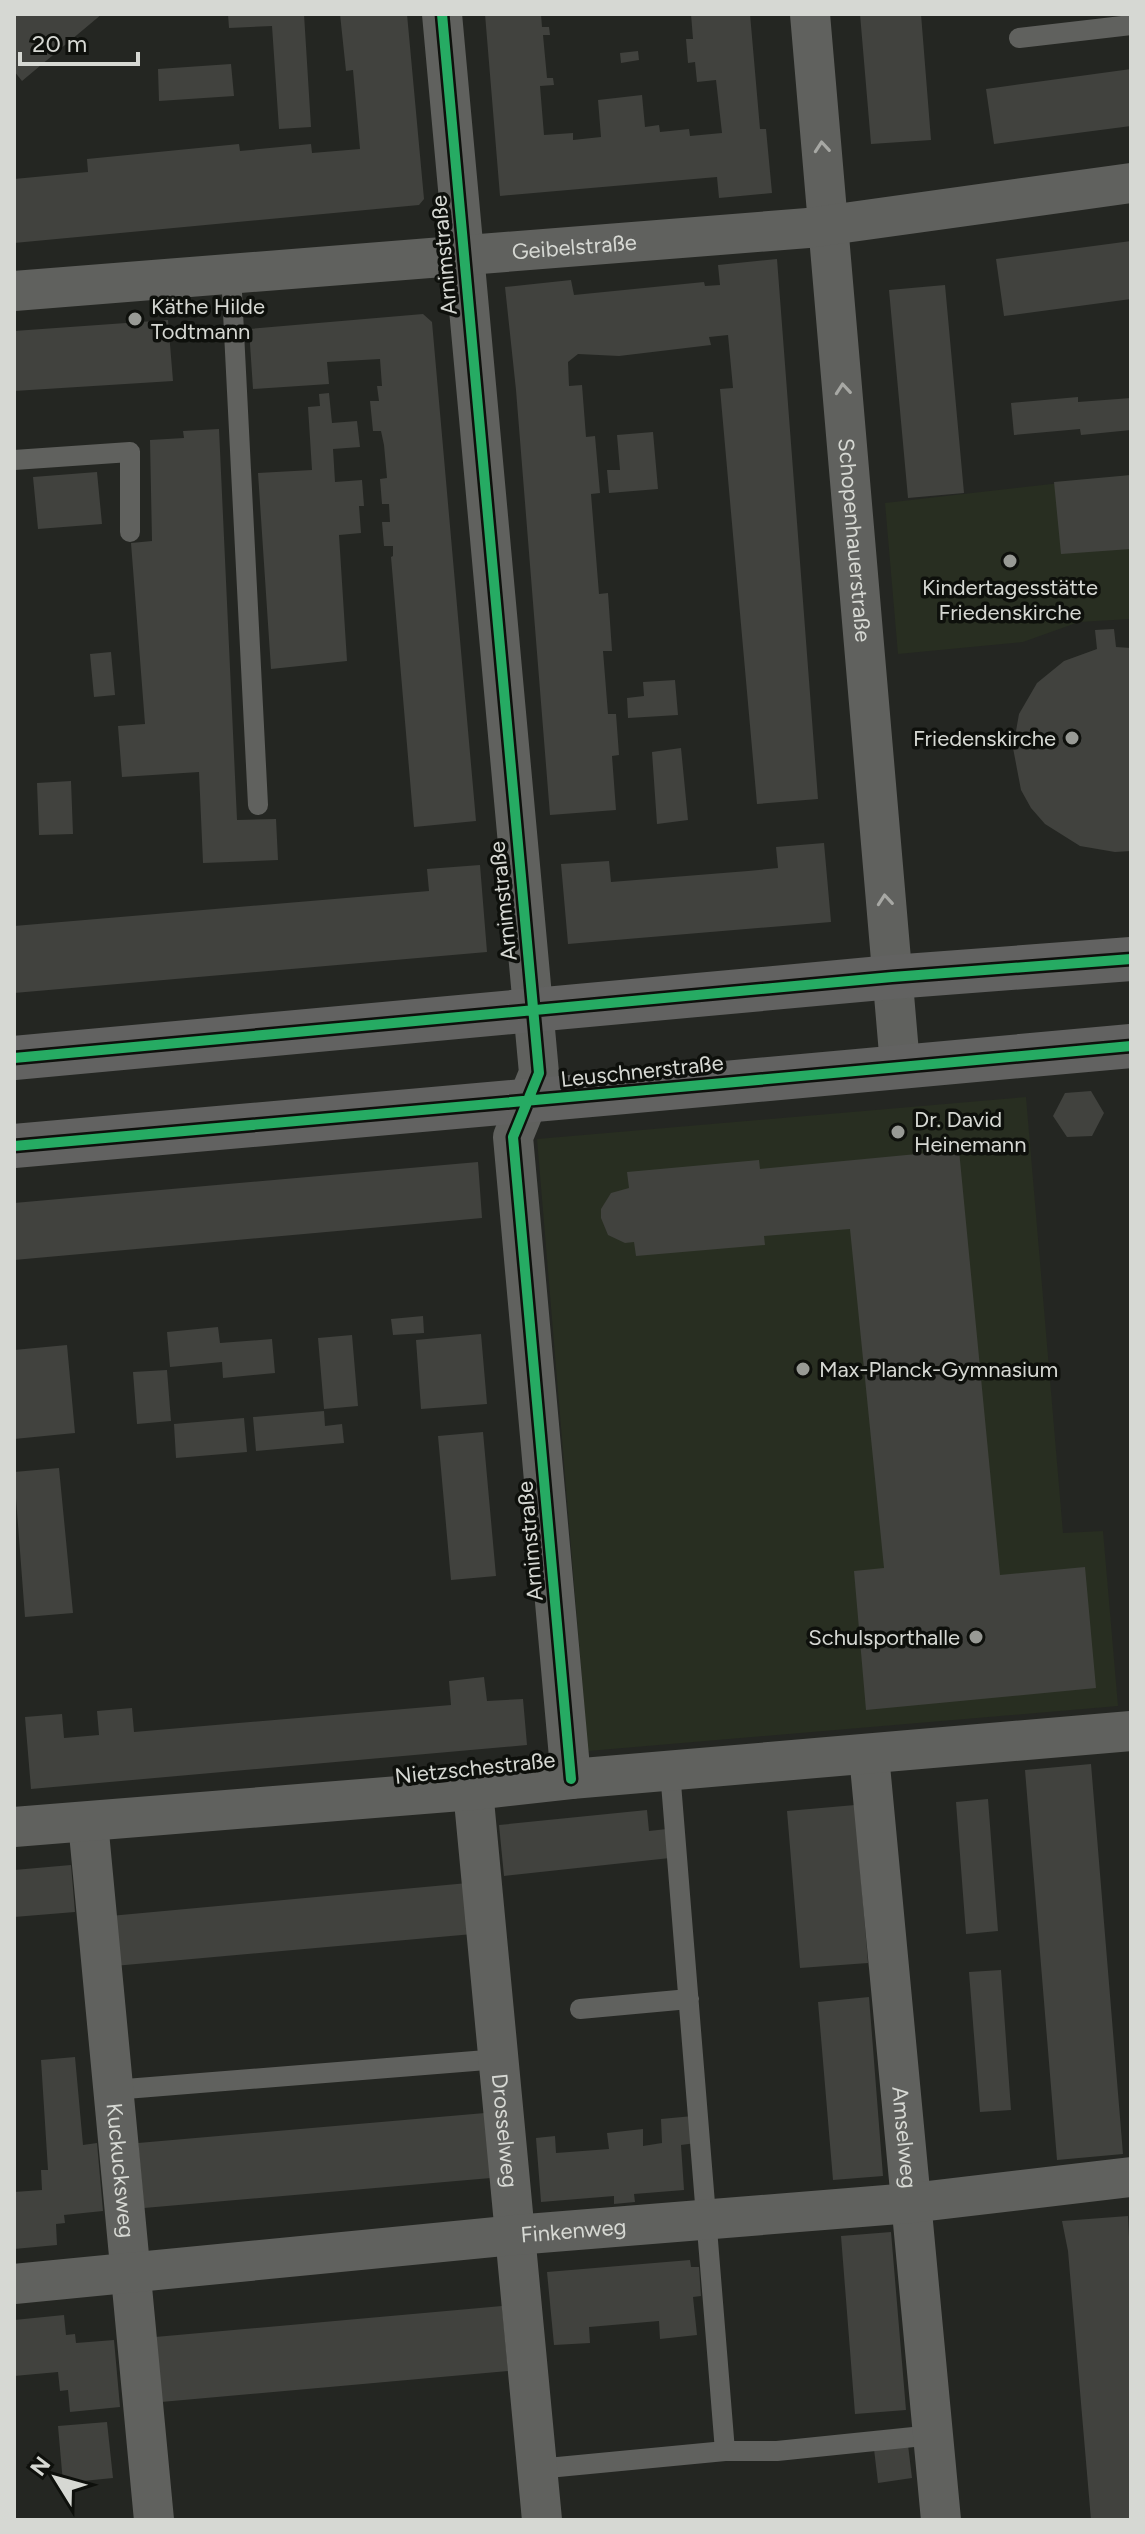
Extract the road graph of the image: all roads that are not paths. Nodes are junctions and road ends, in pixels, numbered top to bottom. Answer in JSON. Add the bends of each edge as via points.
{"nodes":[{"id":1,"x":442,"y":14,"type":"edge"},
{"id":2,"x":810,"y":14,"type":"edge"},
{"id":3,"x":1131,"y":25,"type":"edge"},
{"id":4,"x":1019,"y":38,"type":"dead end"},
{"id":5,"x":1131,"y":183,"type":"edge"},
{"id":6,"x":830,"y":225,"type":"junction"},
{"id":7,"x":464,"y":254,"type":"junction"},
{"id":8,"x":231,"y":273,"type":"junction"},
{"id":9,"x":14,"y":291,"type":"edge"},
{"id":10,"x":14,"y":460,"type":"edge"},
{"id":11,"x":130,"y":532,"type":"dead end"},
{"id":12,"x":258,"y":805,"type":"dead end"},
{"id":13,"x":1131,"y":959,"type":"edge"},
{"id":14,"x":1131,"y":966,"type":"edge"},
{"id":15,"x":892,"y":977,"type":"junction"},
{"id":16,"x":534,"y":1011,"type":"junction"},
{"id":17,"x":1131,"y":1046,"type":"edge"},
{"id":18,"x":14,"y":1058,"type":"edge"},
{"id":19,"x":900,"y":1065,"type":"junction"},
{"id":20,"x":528,"y":1102,"type":"junction"},
{"id":21,"x":14,"y":1146,"type":"edge"},
{"id":22,"x":1131,"y":1731,"type":"edge"},
{"id":23,"x":869,"y":1755,"type":"junction"},
{"id":24,"x":670,"y":1771,"type":"junction"},
{"id":25,"x":571,"y":1779,"type":"junction"},
{"id":26,"x":473,"y":1790,"type":"junction"},
{"id":27,"x":88,"y":1822,"type":"junction"},
{"id":28,"x":14,"y":1827,"type":"edge"},
{"id":29,"x":689,"y":1999,"type":"junction"},
{"id":30,"x":580,"y":2009,"type":"dead end"},
{"id":31,"x":499,"y":2059,"type":"junction"},
{"id":32,"x":113,"y":2090,"type":"junction"},
{"id":33,"x":1131,"y":2177,"type":"edge"},
{"id":34,"x":911,"y":2203,"type":"junction"},
{"id":35,"x":707,"y":2221,"type":"junction"},
{"id":36,"x":515,"y":2235,"type":"junction"},
{"id":37,"x":131,"y":2272,"type":"junction"},
{"id":38,"x":14,"y":2284,"type":"edge"},
{"id":39,"x":933,"y":2435,"type":"junction"},
{"id":40,"x":725,"y":2451,"type":"junction"},
{"id":41,"x":537,"y":2469,"type":"junction"},
{"id":42,"x":154,"y":2520,"type":"edge"},
{"id":43,"x":542,"y":2520,"type":"edge"},
{"id":44,"x":941,"y":2520,"type":"edge"}],
"edges":[{"from":1,"to":7,"type":"street","name":"Arnimstraße"},
{"from":6,"to":2,"type":"street","name":"Schopenhauerstraße","one_way":true},
{"from":3,"to":4,"type":"lane"},
{"from":5,"to":6,"type":"street","name":"Geibelstraße"},
{"from":6,"to":7,"type":"street","name":"Geibelstraße"},
{"from":15,"to":6,"type":"street","name":"Schopenhauerstraße","one_way":true},
{"from":7,"to":8,"type":"street","name":"Geibelstraße"},
{"from":7,"to":16,"type":"street","name":"Arnimstraße"},
{"from":8,"to":9,"type":"street","name":"Geibelstraße"},
{"from":8,"to":12,"type":"lane"},
{"from":10,"to":11,"type":"lane","via":[[130,452]]},
{"from":13,"to":14,"type":"street"},
{"from":13,"to":15,"type":"street"},
{"from":15,"to":16,"type":"street"},
{"from":15,"to":19,"type":"street","name":"Schopenhauerstraße"},
{"from":16,"to":18,"type":"street"},
{"from":16,"to":20,"type":"street","name":"Arnimstraße","via":[[539,1073]]},
{"from":17,"to":19,"type":"street","name":"Leuschnerstraße"},
{"from":19,"to":20,"type":"street","name":"Leuschnerstraße"},
{"from":20,"to":21,"type":"street","name":"Leuschnerstraße"},
{"from":20,"to":25,"type":"street","name":"Arnimstraße","via":[[513,1137]]},
{"from":22,"to":23,"type":"street","name":"Nietzschestraße"},
{"from":23,"to":24,"type":"street","name":"Nietzschestraße"},
{"from":23,"to":34,"type":"street","name":"Amselweg"},
{"from":24,"to":25,"type":"street","name":"Nietzschestraße"},
{"from":24,"to":29,"type":"lane"},
{"from":25,"to":26,"type":"street","name":"Nietzschestraße"},
{"from":26,"to":27,"type":"street","name":"Nietzschestraße"},
{"from":26,"to":31,"type":"street","name":"Drosselweg"},
{"from":27,"to":28,"type":"street","name":"Nietzschestraße"},
{"from":27,"to":32,"type":"street","name":"Kuckucksweg"},
{"from":29,"to":30,"type":"lane"},
{"from":29,"to":35,"type":"lane"},
{"from":31,"to":32,"type":"lane"},
{"from":31,"to":36,"type":"street","name":"Drosselweg"},
{"from":32,"to":37,"type":"street","name":"Kuckucksweg"},
{"from":33,"to":34,"type":"street","name":"Finkenweg"},
{"from":34,"to":35,"type":"street","name":"Finkenweg"},
{"from":34,"to":39,"type":"street","name":"Amselweg"},
{"from":35,"to":36,"type":"street","name":"Finkenweg"},
{"from":35,"to":40,"type":"lane"},
{"from":36,"to":37,"type":"street","name":"Finkenweg"},
{"from":36,"to":41,"type":"street","name":"Drosselweg"},
{"from":37,"to":38,"type":"street","name":"Finkenweg"},
{"from":37,"to":42,"type":"street","name":"Kuckucksweg"},
{"from":39,"to":40,"type":"lane"},
{"from":39,"to":44,"type":"street","name":"Amselweg"},
{"from":40,"to":41,"type":"lane"},
{"from":41,"to":43,"type":"street","name":"Drosselweg"}]}
